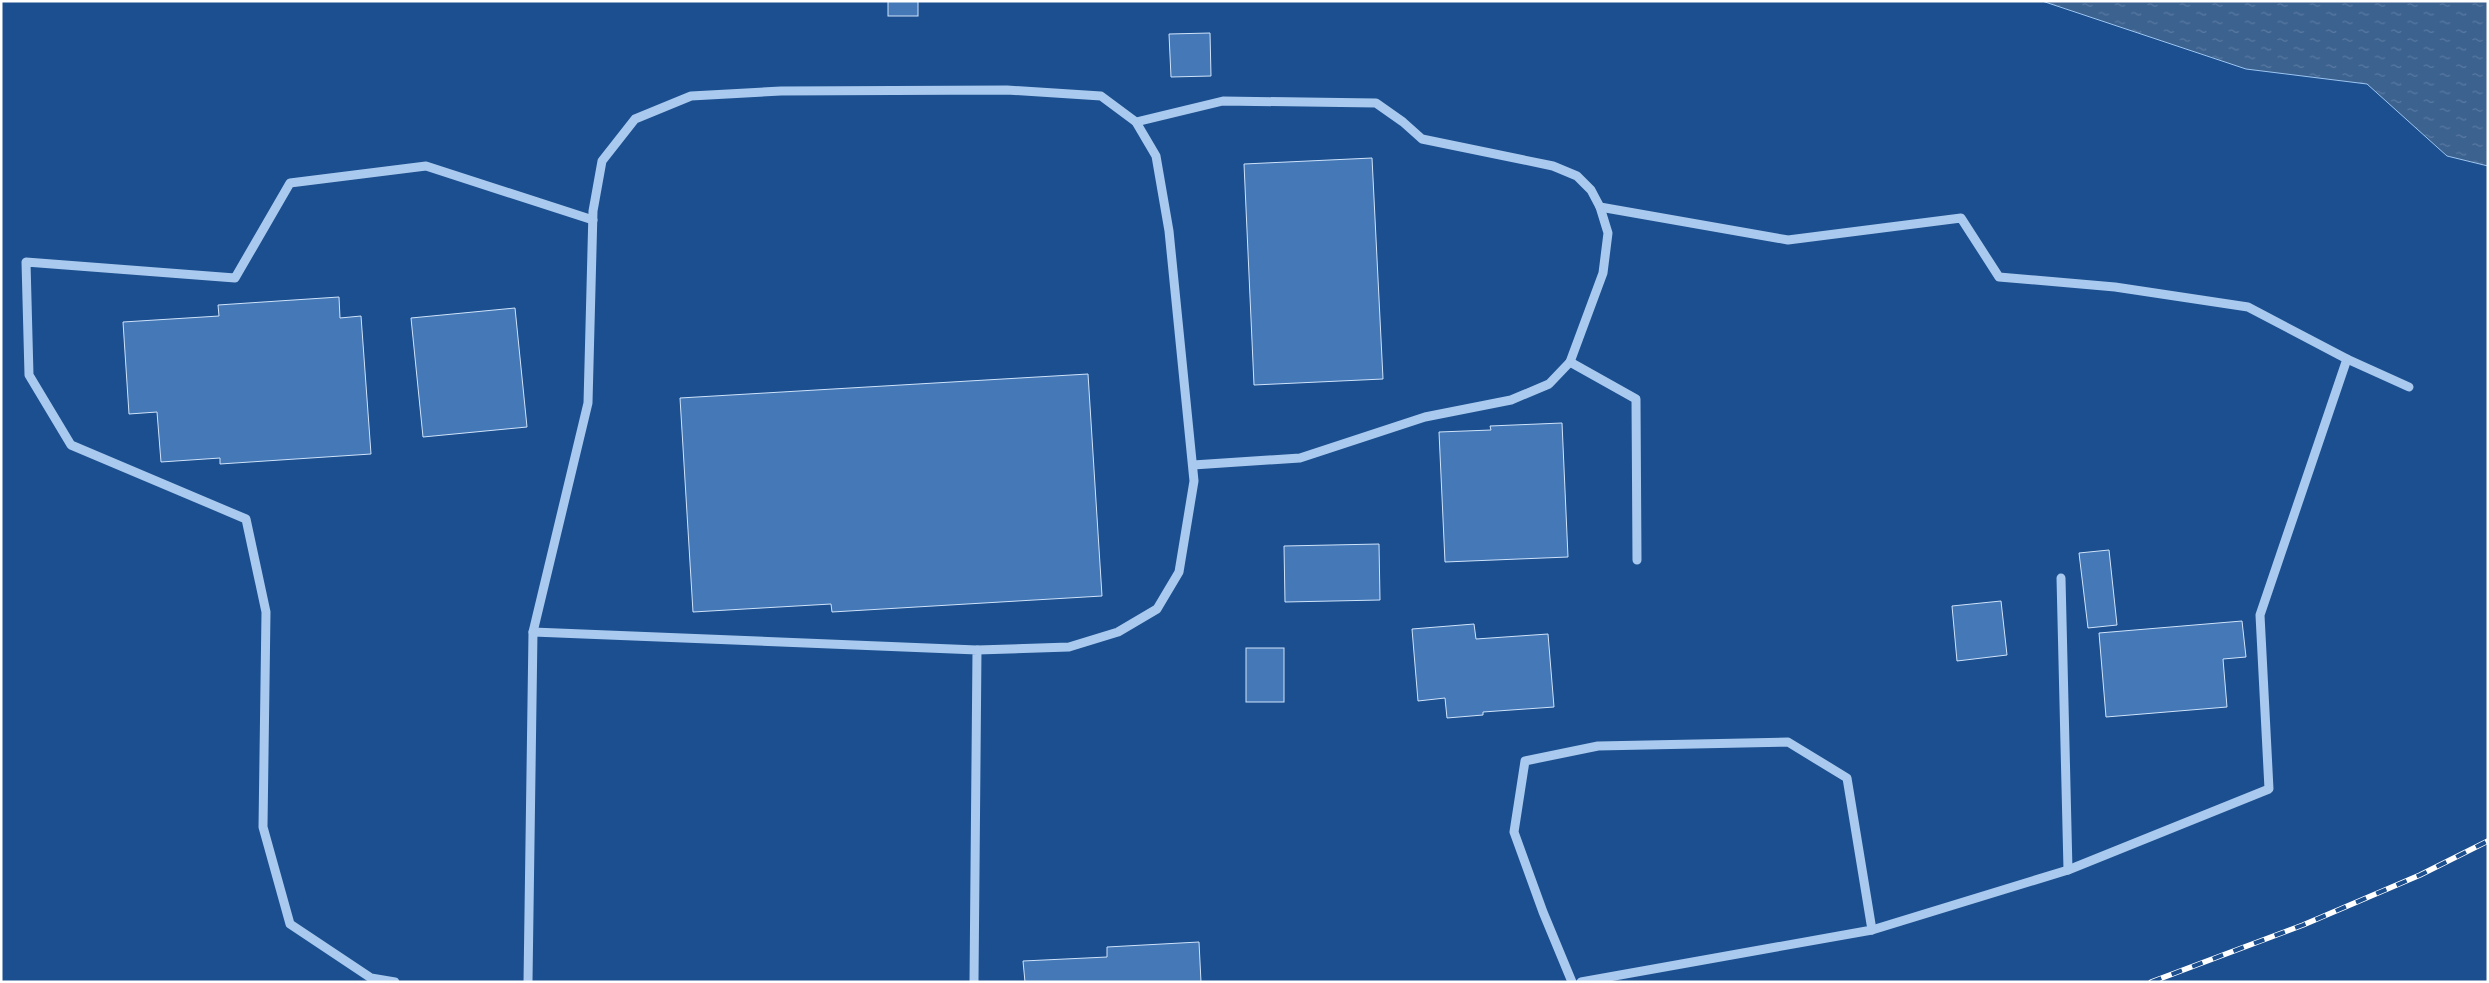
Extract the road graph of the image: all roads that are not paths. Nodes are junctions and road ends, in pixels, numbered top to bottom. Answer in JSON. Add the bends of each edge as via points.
{"nodes":[{"id":1,"x":1136,"y":122,"type":"junction"},
{"id":2,"x":1600,"y":207,"type":"junction"},
{"id":3,"x":593,"y":220,"type":"junction"},
{"id":4,"x":2347,"y":359,"type":"junction"},
{"id":5,"x":1570,"y":362,"type":"junction"},
{"id":6,"x":2409,"y":387,"type":"dead end"},
{"id":7,"x":1193,"y":465,"type":"junction"},
{"id":8,"x":1637,"y":560,"type":"dead end"},
{"id":9,"x":2061,"y":578,"type":"dead end"},
{"id":10,"x":534,"y":632,"type":"junction"},
{"id":11,"x":977,"y":650,"type":"junction"},
{"id":12,"x":2068,"y":870,"type":"junction"},
{"id":13,"x":1872,"y":930,"type":"junction"},
{"id":14,"x":395,"y":982,"type":"edge"},
{"id":15,"x":528,"y":982,"type":"edge"},
{"id":16,"x":974,"y":982,"type":"edge"},
{"id":17,"x":1572,"y":982,"type":"edge"},
{"id":18,"x":1581,"y":982,"type":"edge"}],
"edges":[{"from":1,"to":2,"type":"lane","via":[[1223,101],[1376,104],[1422,139],[1554,166],[1577,176],[1591,190]]},
{"from":1,"to":3,"type":"lane","via":[[1101,96],[1007,90],[781,90],[691,96],[635,119],[629,126],[602,161]]},
{"from":1,"to":7,"type":"lane","via":[[1156,156],[1169,231]]},
{"from":2,"to":4,"type":"lane","via":[[1788,240],[1961,218],[2000,277],[2115,287],[2248,306]]},
{"from":2,"to":5,"type":"lane","via":[[1608,233],[1603,273]]},
{"from":3,"to":10,"type":"lane","via":[[588,402]]},
{"from":3,"to":14,"type":"lane","via":[[426,166],[290,183],[235,278],[26,262],[29,375],[71,445],[246,519],[266,612],[263,827],[290,924],[371,978]]},
{"from":4,"to":6,"type":"lane"},
{"from":4,"to":12,"type":"lane","via":[[2260,615],[2268,789]]},
{"from":5,"to":7,"type":"lane","via":[[1549,384],[1511,400],[1425,417],[1300,458]]},
{"from":5,"to":8,"type":"lane","via":[[1636,399]]},
{"from":7,"to":11,"type":"lane","via":[[1194,481],[1178,572],[1157,609],[1118,632],[1069,647]]},
{"from":9,"to":12,"type":"lane"},
{"from":10,"to":11,"type":"lane"},
{"from":10,"to":15,"type":"lane"},
{"from":11,"to":16,"type":"lane"},
{"from":12,"to":13,"type":"lane"},
{"from":13,"to":17,"type":"lane","via":[[1847,778],[1788,742],[1598,746],[1525,760],[1514,832]]},
{"from":13,"to":18,"type":"lane"}]}
